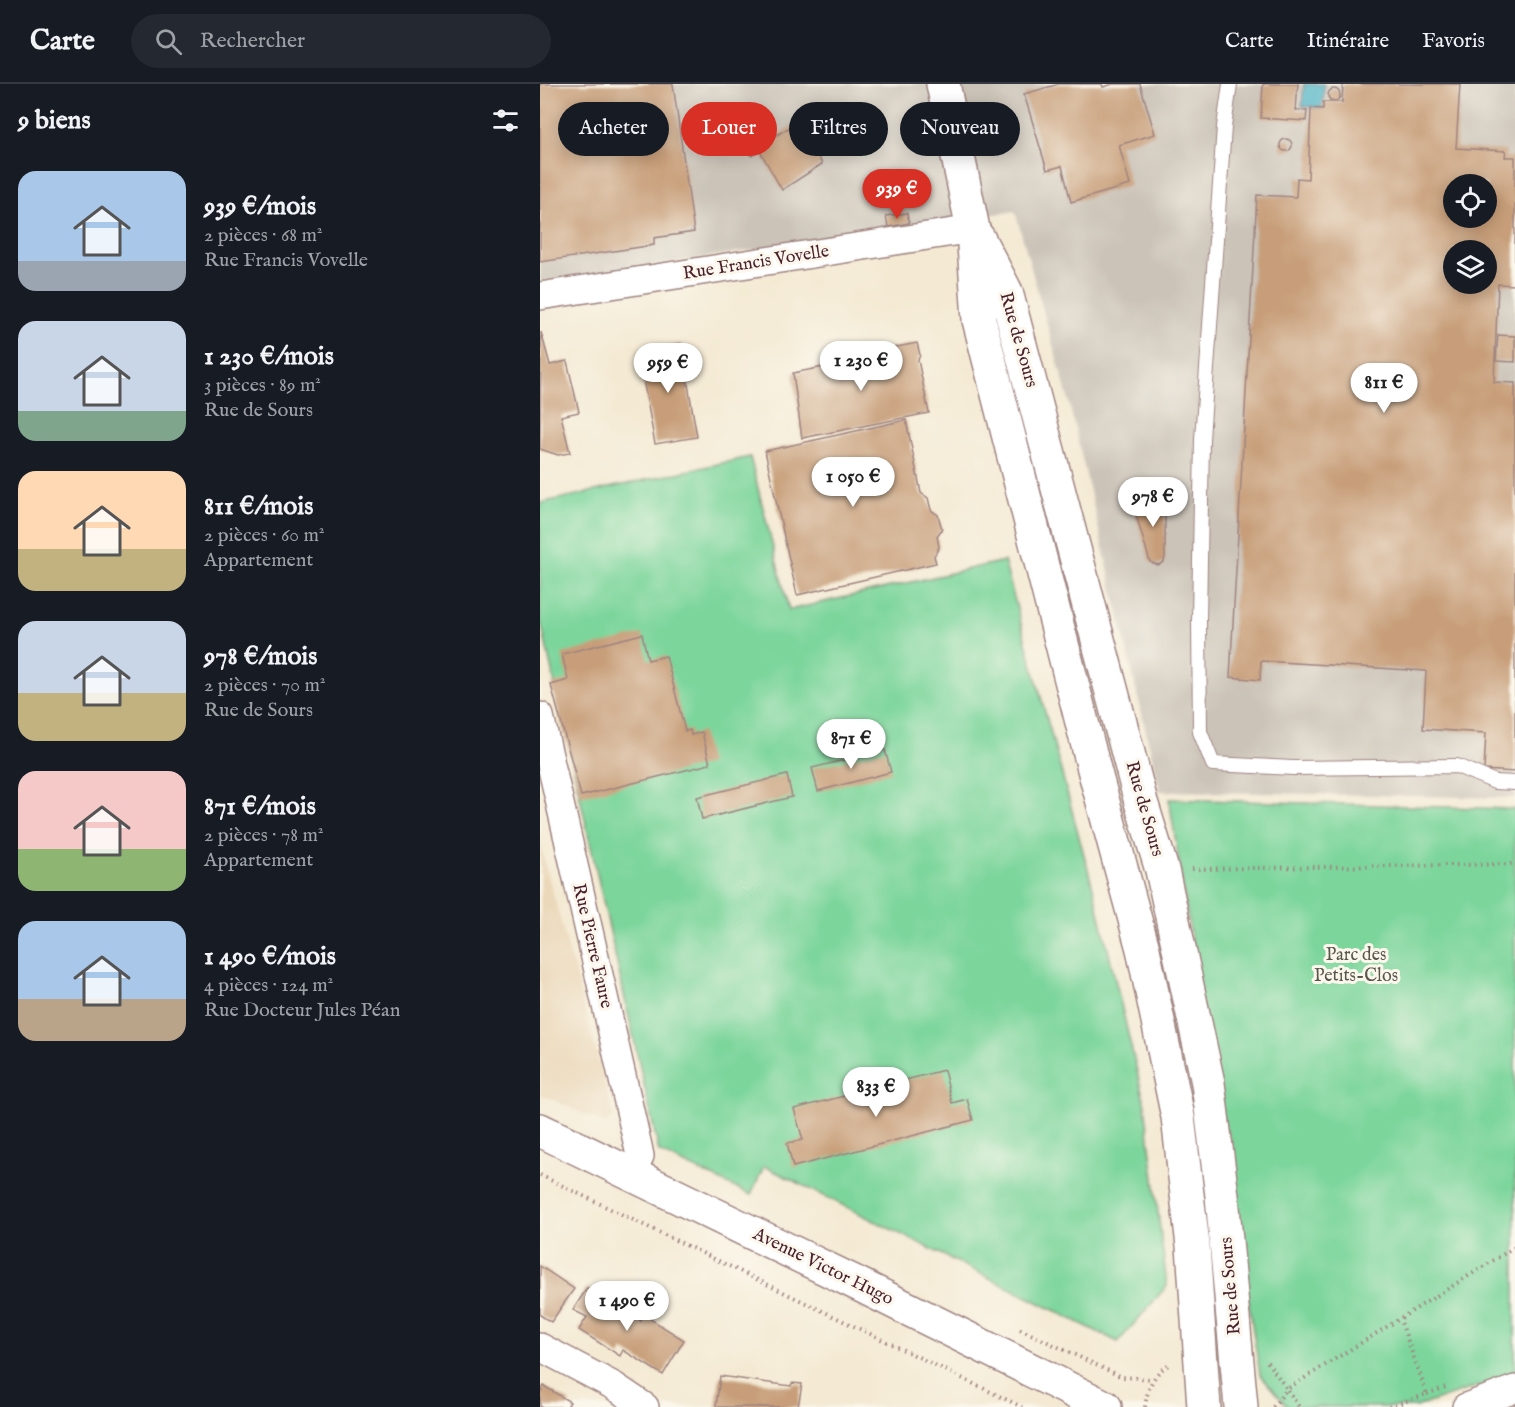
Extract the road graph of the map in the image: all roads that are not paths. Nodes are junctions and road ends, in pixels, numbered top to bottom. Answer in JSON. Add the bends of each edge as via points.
{"nodes":[{"id":1,"x":943,"y":84,"type":"edge"},
{"id":2,"x":1230,"y":84,"type":"edge"},
{"id":3,"x":973,"y":229,"type":"junction"},
{"id":4,"x":540,"y":296,"type":"edge"},
{"id":5,"x":540,"y":716,"type":"edge"},
{"id":6,"x":1515,"y":783,"type":"edge"},
{"id":7,"x":540,"y":1130,"type":"edge"},
{"id":8,"x":632,"y":1175,"type":"junction"},
{"id":9,"x":540,"y":1347,"type":"edge"},
{"id":10,"x":1515,"y":1389,"type":"edge"},
{"id":11,"x":645,"y":1407,"type":"edge"},
{"id":12,"x":1105,"y":1407,"type":"edge"},
{"id":13,"x":1204,"y":1407,"type":"edge"},
{"id":14,"x":1240,"y":1407,"type":"edge"},
{"id":15,"x":1466,"y":1407,"type":"edge"}],
"edges":[{"from":1,"to":3,"type":"main road","name":"Rue de Sours"},
{"from":2,"to":6,"type":"lane","via":[[1202,439],[1200,732],[1213,764],[1293,768],[1457,766],[1495,782]]},
{"from":3,"to":4,"type":"street","name":"Rue Francis Vovelle"},
{"from":3,"to":13,"type":"main road","name":"Rue de Sours","via":[[979,320],[1143,949],[1178,1117]]},
{"from":3,"to":14,"type":"main road","name":"Rue de Sours","via":[[1006,292],[1178,940],[1208,1083]]},
{"from":5,"to":8,"type":"street","name":"Rue Pierre Faure","via":[[638,1146],[640,1156]]},
{"from":7,"to":8,"type":"main road","name":"Avenue Victor Hugo"},
{"from":8,"to":12,"type":"main road","name":"Avenue Victor Hugo"},
{"from":9,"to":11,"type":"street"},
{"from":10,"to":15,"type":"street"}]}
